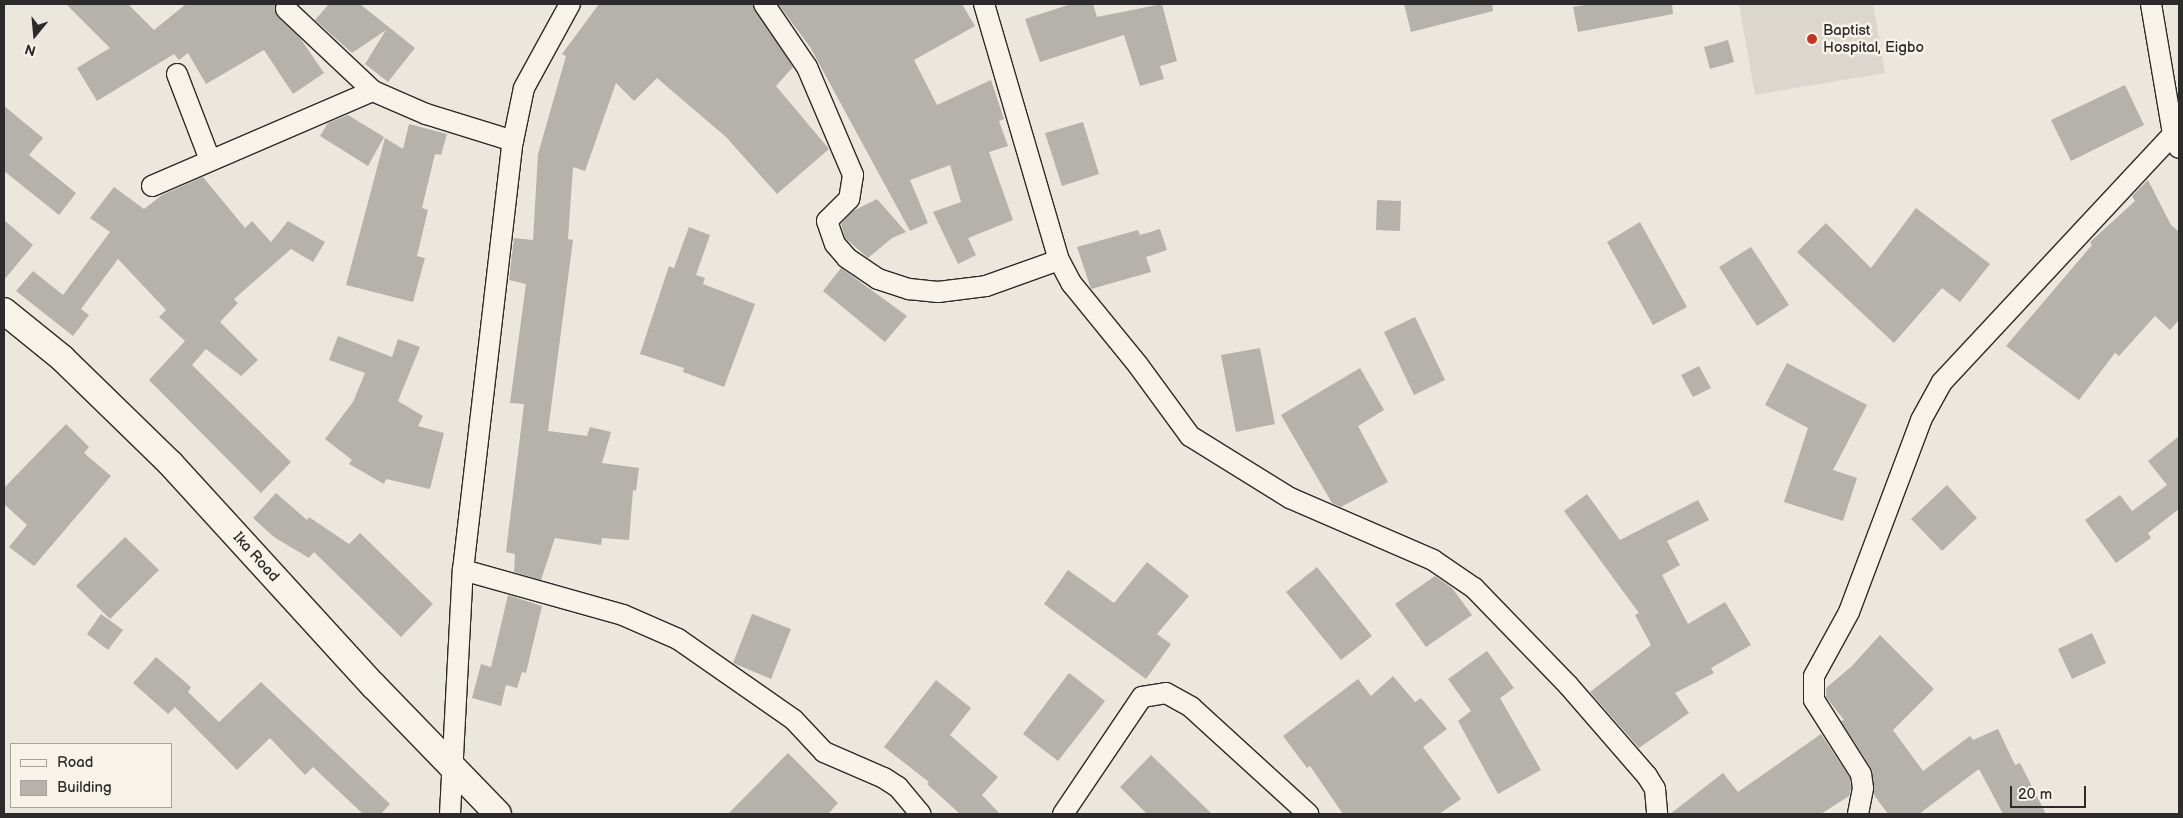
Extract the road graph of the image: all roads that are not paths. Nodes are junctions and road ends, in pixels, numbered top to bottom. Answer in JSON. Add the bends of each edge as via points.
{"nodes":[{"id":1,"x":570,"y":4,"type":"edge"},
{"id":2,"x":764,"y":4,"type":"edge"},
{"id":3,"x":984,"y":4,"type":"edge"},
{"id":4,"x":2151,"y":4,"type":"edge"},
{"id":5,"x":286,"y":9,"type":"dead end"},
{"id":6,"x":177,"y":74,"type":"dead end"},
{"id":7,"x":373,"y":91,"type":"junction"},
{"id":8,"x":513,"y":141,"type":"junction"},
{"id":9,"x":2176,"y":141,"type":"edge"},
{"id":10,"x":210,"y":160,"type":"junction"},
{"id":11,"x":152,"y":186,"type":"dead end"},
{"id":12,"x":1059,"y":260,"type":"junction"},
{"id":13,"x":4,"y":311,"type":"edge"},
{"id":14,"x":463,"y":570,"type":"junction"},
{"id":15,"x":454,"y":766,"type":"junction"},
{"id":16,"x":450,"y":814,"type":"edge"},
{"id":17,"x":498,"y":814,"type":"edge"},
{"id":18,"x":921,"y":814,"type":"edge"},
{"id":19,"x":1063,"y":814,"type":"edge"},
{"id":20,"x":1308,"y":814,"type":"edge"},
{"id":21,"x":1658,"y":814,"type":"edge"},
{"id":22,"x":1858,"y":814,"type":"edge"}],
"edges":[{"from":1,"to":8,"type":"street","via":[[524,88]]},
{"from":2,"to":12,"type":"street","via":[[807,67],[853,175],[849,200],[827,221],[835,244],[847,258],[878,280],[909,289],[938,292],[986,286]]},
{"from":3,"to":12,"type":"street"},
{"from":4,"to":9,"type":"street"},
{"from":5,"to":7,"type":"street"},
{"from":6,"to":10,"type":"street"},
{"from":7,"to":8,"type":"street","via":[[426,114]]},
{"from":7,"to":10,"type":"street"},
{"from":8,"to":14,"type":"street"},
{"from":9,"to":22,"type":"street","via":[[1942,382],[1921,420],[1849,612],[1814,676],[1814,700],[1861,774],[1863,788]]},
{"from":10,"to":11,"type":"street"},
{"from":12,"to":21,"type":"street","via":[[1072,284],[1190,436],[1305,506],[1433,560],[1474,588],[1568,685],[1647,776],[1655,789]]},
{"from":13,"to":15,"type":"street","name":"Ika Road","via":[[62,358],[171,464],[374,686]]},
{"from":14,"to":15,"type":"street"},
{"from":14,"to":18,"type":"street","via":[[622,615],[678,638],[794,720],[824,752],[898,787]]},
{"from":15,"to":16,"type":"street"},
{"from":15,"to":17,"type":"street","name":"Ika Road"},
{"from":19,"to":20,"type":"street","via":[[1142,697],[1166,693],[1191,708]]}]}
